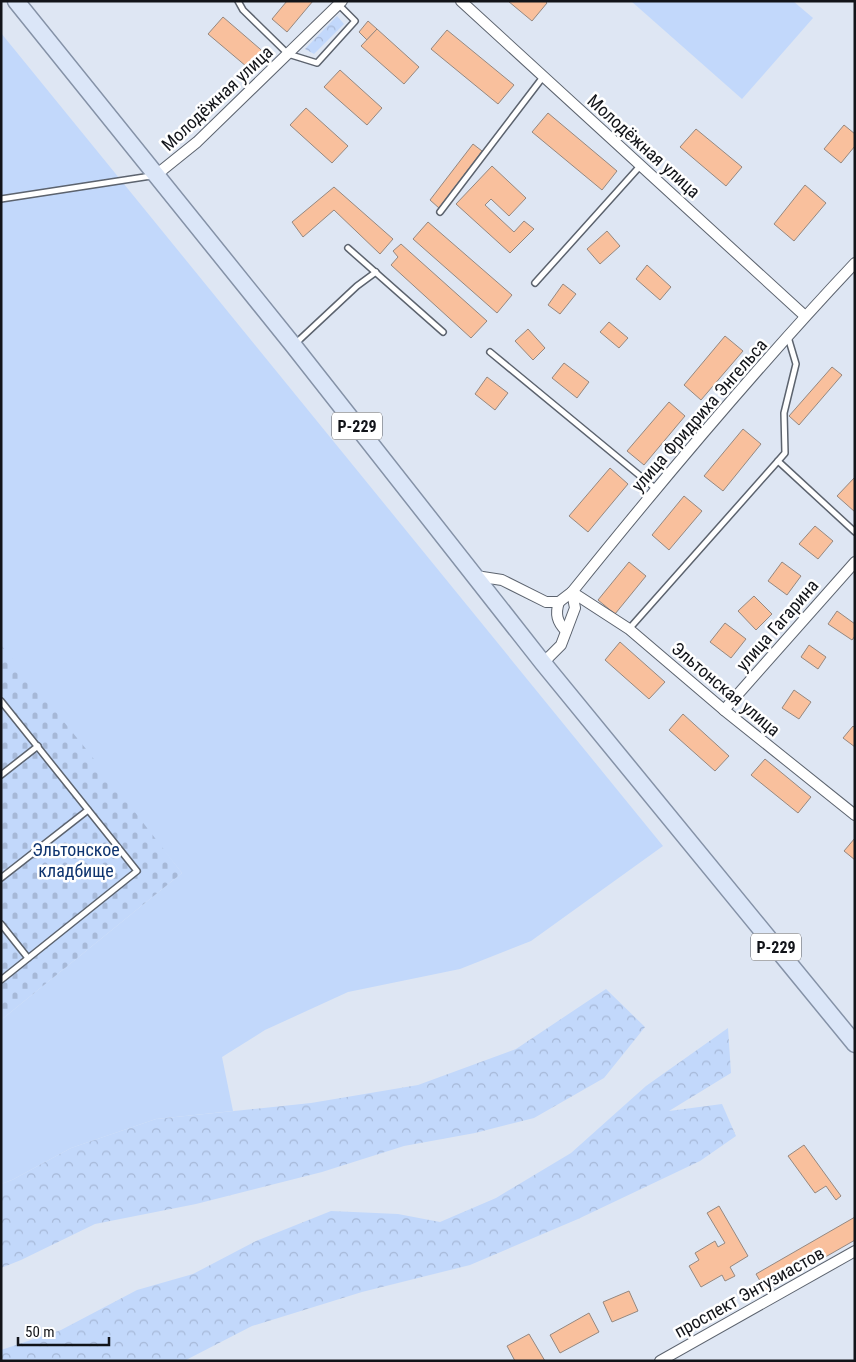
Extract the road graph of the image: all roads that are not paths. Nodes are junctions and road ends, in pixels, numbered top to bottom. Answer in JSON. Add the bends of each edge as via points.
{"nodes":[{"id":1,"x":16,"y":1,"type":"edge"},
{"id":2,"x":238,"y":1,"type":"edge"},
{"id":3,"x":461,"y":1,"type":"edge"},
{"id":4,"x":340,"y":3,"type":"edge"},
{"id":5,"x":288,"y":54,"type":"junction"},
{"id":6,"x":543,"y":77,"type":"junction"},
{"id":7,"x":641,"y":165,"type":"junction"},
{"id":8,"x":156,"y":175,"type":"junction"},
{"id":9,"x":1,"y":199,"type":"edge"},
{"id":10,"x":440,"y":212,"type":"dead end"},
{"id":11,"x":348,"y":248,"type":"dead end"},
{"id":12,"x":855,"y":263,"type":"edge"},
{"id":13,"x":376,"y":272,"type":"junction"},
{"id":14,"x":535,"y":283,"type":"dead end"},
{"id":15,"x":805,"y":316,"type":"junction"},
{"id":16,"x":443,"y":332,"type":"dead end"},
{"id":17,"x":788,"y":337,"type":"junction"},
{"id":18,"x":293,"y":345,"type":"junction"},
{"id":19,"x":490,"y":352,"type":"dead end"},
{"id":20,"x":778,"y":461,"type":"junction"},
{"id":21,"x":656,"y":489,"type":"junction"},
{"id":22,"x":855,"y":532,"type":"edge"},
{"id":23,"x":855,"y":562,"type":"edge"},
{"id":24,"x":476,"y":576,"type":"junction"},
{"id":25,"x":572,"y":592,"type":"junction"},
{"id":26,"x":559,"y":602,"type":"junction"},
{"id":27,"x":629,"y":629,"type":"junction"},
{"id":28,"x":566,"y":631,"type":"junction"},
{"id":29,"x":543,"y":663,"type":"junction"},
{"id":30,"x":1,"y":701,"type":"edge"},
{"id":31,"x":724,"y":710,"type":"junction"},
{"id":32,"x":38,"y":746,"type":"junction"},
{"id":33,"x":1,"y":775,"type":"edge"},
{"id":34,"x":88,"y":810,"type":"junction"},
{"id":35,"x":853,"y":810,"type":"edge"},
{"id":36,"x":1,"y":878,"type":"edge"},
{"id":37,"x":1,"y":924,"type":"edge"},
{"id":38,"x":28,"y":958,"type":"junction"},
{"id":39,"x":1,"y":980,"type":"edge"},
{"id":40,"x":855,"y":1044,"type":"edge"},
{"id":41,"x":855,"y":1251,"type":"edge"},
{"id":42,"x":660,"y":1361,"type":"edge"}],
"edges":[{"from":1,"to":8,"type":"main road","number":"Р-229"},
{"from":2,"to":5,"type":"lane","via":[[243,10]]},
{"from":3,"to":6,"type":"street","name":"Молодёжная улица"},
{"from":4,"to":5,"type":"street","name":"Молодёжная улица"},
{"from":4,"to":5,"type":"lane","via":[[355,21],[317,63]]},
{"from":5,"to":8,"type":"street","name":"Молодёжная улица","via":[[197,142]]},
{"from":6,"to":7,"type":"street","name":"Молодёжная улица"},
{"from":6,"to":10,"type":"lane"},
{"from":7,"to":14,"type":"lane"},
{"from":7,"to":15,"type":"street","name":"Молодёжная улица"},
{"from":8,"to":9,"type":"lane"},
{"from":8,"to":18,"type":"main road","number":"Р-229"},
{"from":11,"to":13,"type":"lane"},
{"from":12,"to":15,"type":"street","name":"улица Фридриха Энгельса"},
{"from":13,"to":16,"type":"lane"},
{"from":13,"to":18,"type":"lane"},
{"from":15,"to":17,"type":"street","name":"улица Фридриха Энгельса"},
{"from":17,"to":20,"type":"lane","via":[[796,364],[784,413],[785,453]]},
{"from":17,"to":21,"type":"street","name":"улица Фридриха Энгельса"},
{"from":18,"to":24,"type":"main road","number":"Р-229"},
{"from":19,"to":21,"type":"lane"},
{"from":20,"to":22,"type":"lane"},
{"from":20,"to":27,"type":"lane"},
{"from":21,"to":25,"type":"street","name":"улица Фридриха Энгельса"},
{"from":23,"to":31,"type":"street","name":"улица Гагарина"},
{"from":24,"to":26,"type":"street","via":[[502,580],[546,602]]},
{"from":24,"to":29,"type":"main road","number":"Р-229"},
{"from":25,"to":26,"type":"street","name":"улица Фридриха Энгельса"},
{"from":25,"to":27,"type":"street","name":"Эльтонская улица"},
{"from":25,"to":28,"type":"street","via":[[575,608]]},
{"from":26,"to":28,"type":"street","via":[[556,611],[560,626]]},
{"from":27,"to":31,"type":"street","name":"Эльтонская улица"},
{"from":28,"to":29,"type":"street","via":[[561,645]]},
{"from":29,"to":40,"type":"main road","number":"Р-229"},
{"from":30,"to":32,"type":"lane"},
{"from":31,"to":35,"type":"street","name":"Эльтонская улица"},
{"from":32,"to":33,"type":"lane"},
{"from":32,"to":34,"type":"lane"},
{"from":34,"to":36,"type":"lane"},
{"from":34,"to":38,"type":"lane","via":[[137,871]]},
{"from":37,"to":38,"type":"lane"},
{"from":38,"to":39,"type":"lane"},
{"from":41,"to":42,"type":"street","name":"проспект Энтузиастов"}]}
